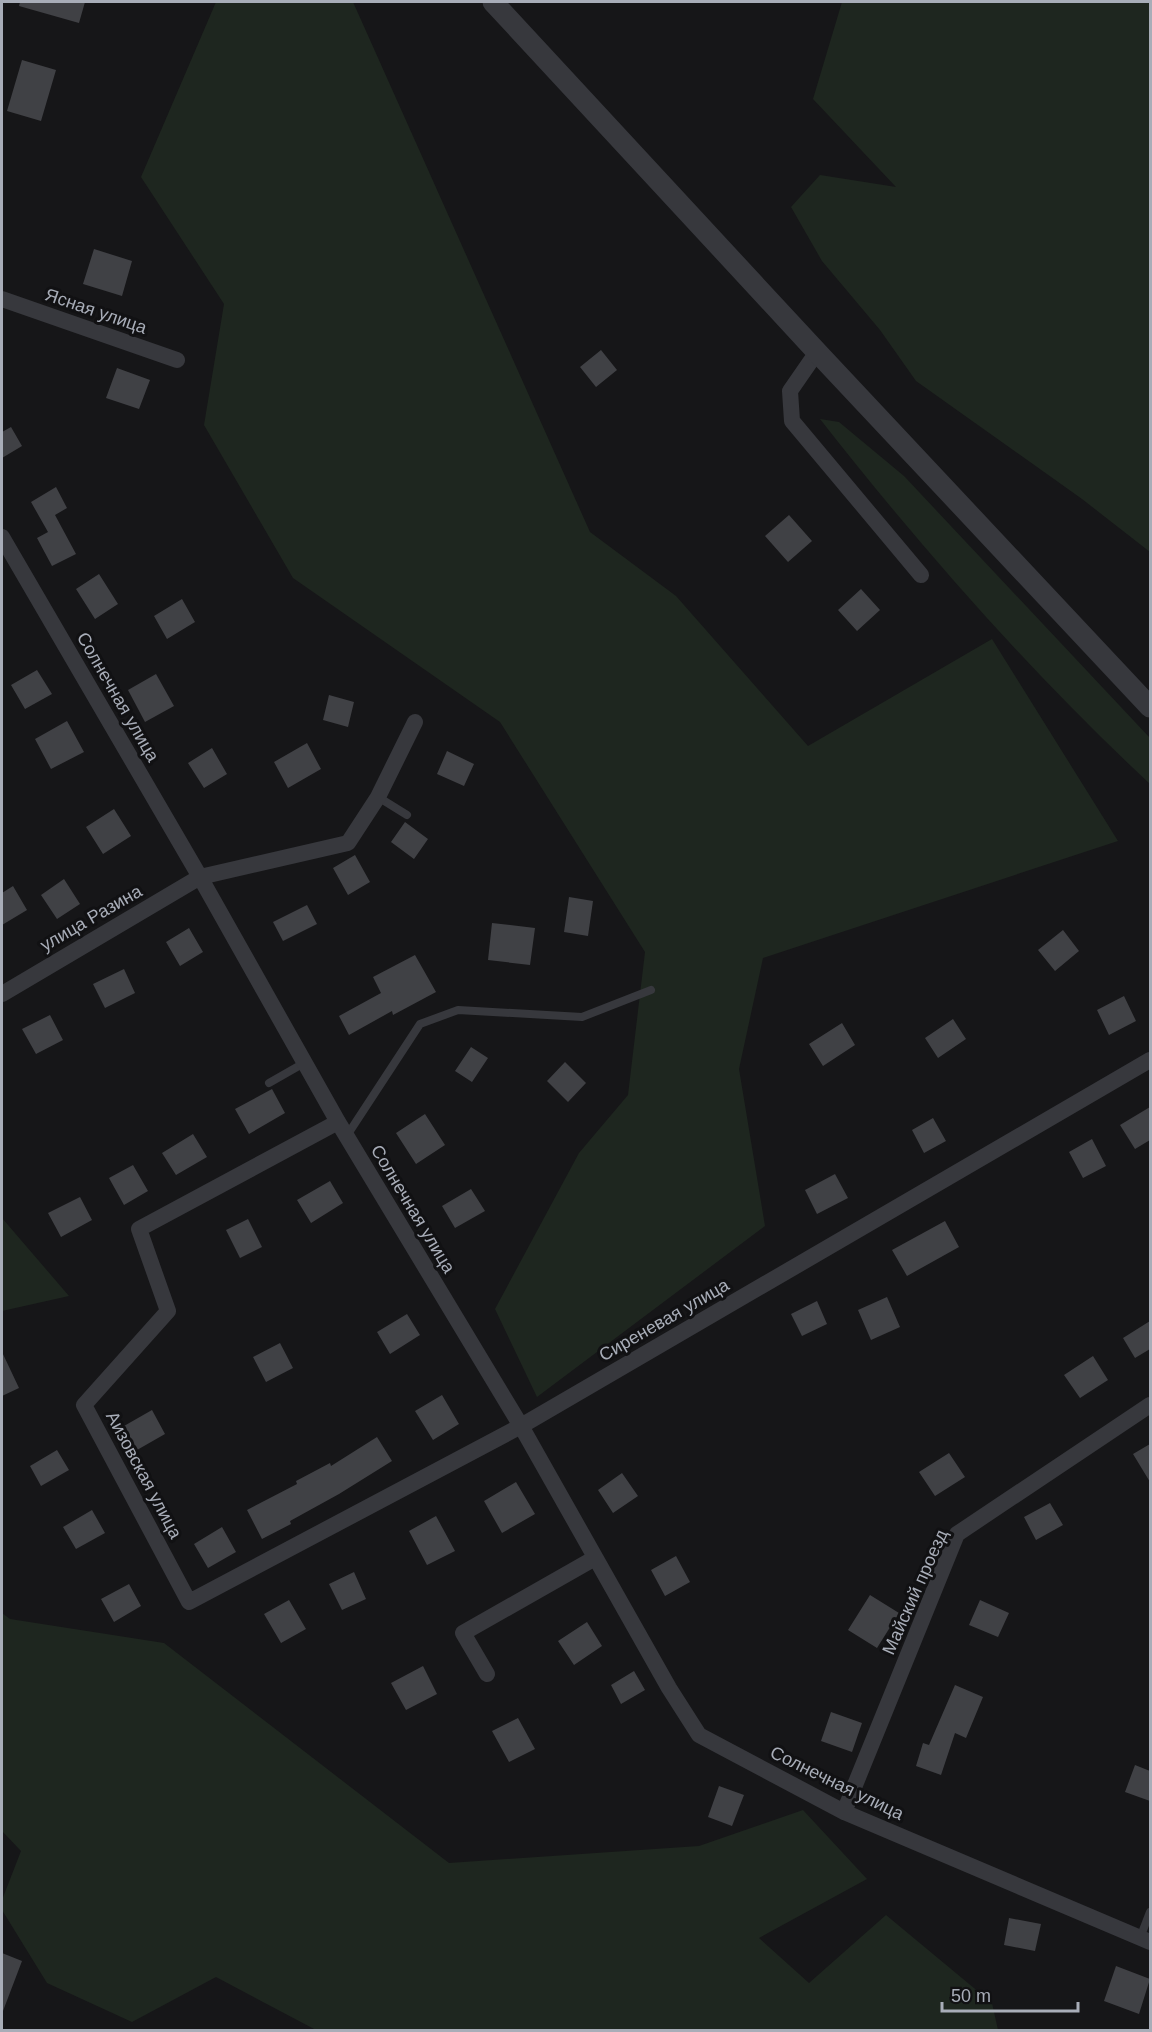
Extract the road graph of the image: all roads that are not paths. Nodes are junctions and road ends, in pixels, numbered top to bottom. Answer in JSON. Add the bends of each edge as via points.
{"nodes":[{"id":1,"x":493,"y":2,"type":"edge"},
{"id":2,"x":2,"y":299,"type":"edge"},
{"id":3,"x":817,"y":352,"type":"junction"},
{"id":4,"x":177,"y":360,"type":"dead end"},
{"id":5,"x":3,"y":544,"type":"edge"},
{"id":6,"x":921,"y":576,"type":"dead end"},
{"id":7,"x":1150,"y":707,"type":"edge"},
{"id":8,"x":415,"y":722,"type":"dead end"},
{"id":9,"x":378,"y":797,"type":"junction"},
{"id":10,"x":407,"y":815,"type":"dead end"},
{"id":11,"x":200,"y":877,"type":"junction"},
{"id":12,"x":651,"y":990,"type":"dead end"},
{"id":13,"x":2,"y":994,"type":"edge"},
{"id":14,"x":1150,"y":1059,"type":"edge"},
{"id":15,"x":304,"y":1064,"type":"junction"},
{"id":16,"x":269,"y":1083,"type":"dead end"},
{"id":17,"x":342,"y":1130,"type":"junction"},
{"id":18,"x":1150,"y":1405,"type":"edge"},
{"id":19,"x":521,"y":1426,"type":"junction"},
{"id":20,"x":596,"y":1558,"type":"junction"},
{"id":21,"x":189,"y":1602,"type":"joint"},
{"id":22,"x":487,"y":1674,"type":"dead end"},
{"id":23,"x":844,"y":1812,"type":"junction"},
{"id":24,"x":1150,"y":1912,"type":"edge"},
{"id":25,"x":1145,"y":1940,"type":"edge"}],
"edges":[{"from":1,"to":3,"type":"street"},
{"from":2,"to":4,"type":"street","name":"Ясная улица"},
{"from":3,"to":6,"type":"street","via":[[790,390],[792,421]]},
{"from":3,"to":7,"type":"street"},
{"from":5,"to":11,"type":"street","name":"Солнечная улица"},
{"from":8,"to":9,"type":"street"},
{"from":9,"to":10,"type":"lane"},
{"from":9,"to":11,"type":"street","via":[[348,843]]},
{"from":11,"to":13,"type":"street","name":"улица Разина"},
{"from":11,"to":15,"type":"street","name":"Солнечная улица"},
{"from":12,"to":17,"type":"lane","via":[[582,1017],[458,1010],[420,1024]]},
{"from":14,"to":19,"type":"street","name":"Сиреневая улица"},
{"from":15,"to":16,"type":"lane"},
{"from":15,"to":17,"type":"street","name":"Солнечная улица"},
{"from":17,"to":19,"type":"street","name":"Солнечная улица"},
{"from":17,"to":21,"type":"street","name":"Аизовская улица","via":[[139,1230],[168,1311],[84,1405]]},
{"from":18,"to":23,"type":"street","name":"Майский проезд","via":[[957,1534]]},
{"from":19,"to":20,"type":"street","name":"Солнечная улица"},
{"from":19,"to":21,"type":"street","name":"Сиреневая улица"},
{"from":20,"to":22,"type":"street","via":[[463,1633]]},
{"from":20,"to":23,"type":"street","name":"Солнечная улица","via":[[699,1735]]},
{"from":23,"to":25,"type":"street","name":"Солнечная улица"},
{"from":24,"to":25,"type":"lane"}]}
